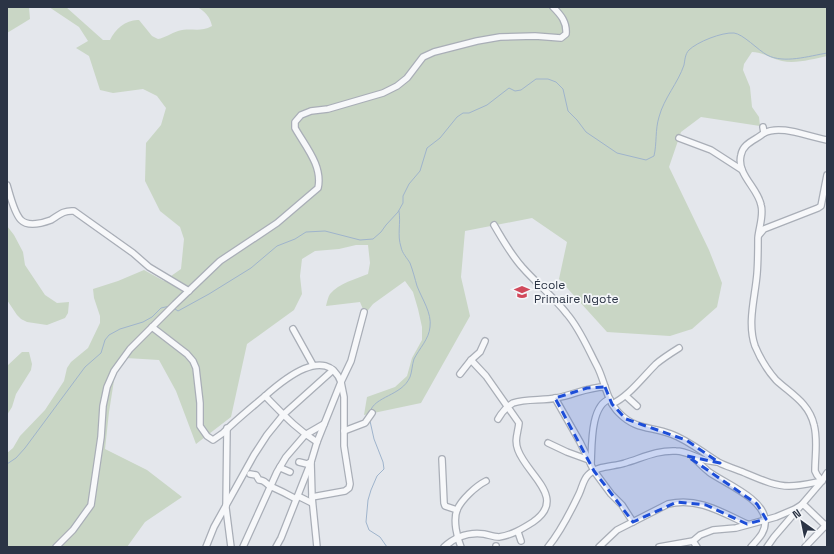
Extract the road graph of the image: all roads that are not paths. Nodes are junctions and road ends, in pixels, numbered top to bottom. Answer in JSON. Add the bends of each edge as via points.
{"nodes":[{"id":1,"x":553,"y":7,"type":"edge"},
{"id":2,"x":679,"y":138,"type":"dead end"},
{"id":3,"x":827,"y":140,"type":"edge"},
{"id":4,"x":742,"y":170,"type":"junction"},
{"id":5,"x":827,"y":175,"type":"edge"},
{"id":6,"x":7,"y":185,"type":"edge"},
{"id":7,"x":494,"y":225,"type":"dead end"},
{"id":8,"x":759,"y":235,"type":"junction"},
{"id":9,"x":188,"y":292,"type":"junction"},
{"id":10,"x":364,"y":312,"type":"dead end"},
{"id":11,"x":152,"y":327,"type":"junction"},
{"id":12,"x":293,"y":329,"type":"dead end"},
{"id":13,"x":486,"y":341,"type":"dead end"},
{"id":14,"x":679,"y":348,"type":"dead end"},
{"id":15,"x":471,"y":360,"type":"junction"},
{"id":16,"x":314,"y":365,"type":"junction"},
{"id":17,"x":333,"y":370,"type":"junction"},
{"id":18,"x":460,"y":374,"type":"dead end"},
{"id":19,"x":341,"y":382,"type":"junction"},
{"id":20,"x":605,"y":387,"type":"junction"},
{"id":21,"x":265,"y":396,"type":"junction"},
{"id":22,"x":626,"y":396,"type":"junction"},
{"id":23,"x":555,"y":398,"type":"junction"},
{"id":24,"x":611,"y":401,"type":"junction"},
{"id":25,"x":637,"y":406,"type":"dead end"},
{"id":26,"x":507,"y":407,"type":"junction"},
{"id":27,"x":372,"y":413,"type":"dead end"},
{"id":28,"x":284,"y":414,"type":"junction"},
{"id":29,"x":498,"y":419,"type":"dead end"},
{"id":30,"x":325,"y":423,"type":"junction"},
{"id":31,"x":227,"y":428,"type":"junction"},
{"id":32,"x":344,"y":431,"type":"junction"},
{"id":33,"x":305,"y":435,"type":"junction"},
{"id":34,"x":317,"y":442,"type":"junction"},
{"id":35,"x":548,"y":443,"type":"dead end"},
{"id":36,"x":689,"y":454,"type":"junction"},
{"id":37,"x":442,"y":460,"type":"dead end"},
{"id":38,"x":299,"y":462,"type":"dead end"},
{"id":39,"x":311,"y":462,"type":"junction"},
{"id":40,"x":590,"y":462,"type":"junction"},
{"id":41,"x":720,"y":463,"type":"junction"},
{"id":42,"x":280,"y":467,"type":"junction"},
{"id":43,"x":594,"y":471,"type":"junction"},
{"id":44,"x":290,"y":472,"type":"dead end"},
{"id":45,"x":827,"y":473,"type":"edge"},
{"id":46,"x":250,"y":474,"type":"dead end"},
{"id":47,"x":486,"y":481,"type":"dead end"},
{"id":48,"x":822,"y":481,"type":"junction"},
{"id":49,"x":271,"y":487,"type":"junction"},
{"id":50,"x":297,"y":497,"type":"junction"},
{"id":51,"x":312,"y":500,"type":"junction"},
{"id":52,"x":804,"y":504,"type":"junction"},
{"id":53,"x":226,"y":508,"type":"junction"},
{"id":54,"x":457,"y":510,"type":"junction"},
{"id":55,"x":766,"y":519,"type":"junction"},
{"id":56,"x":633,"y":522,"type":"junction"},
{"id":57,"x":747,"y":524,"type":"junction"},
{"id":58,"x":826,"y":525,"type":"edge"},
{"id":59,"x":518,"y":532,"type":"junction"},
{"id":60,"x":457,"y":538,"type":"junction"},
{"id":61,"x":521,"y":541,"type":"dead end"},
{"id":62,"x":693,"y":541,"type":"junction"},
{"id":63,"x":56,"y":547,"type":"edge"},
{"id":64,"x":206,"y":547,"type":"edge"},
{"id":65,"x":232,"y":547,"type":"edge"},
{"id":66,"x":243,"y":547,"type":"edge"},
{"id":67,"x":276,"y":547,"type":"edge"},
{"id":68,"x":317,"y":547,"type":"edge"},
{"id":69,"x":444,"y":547,"type":"edge"},
{"id":70,"x":462,"y":547,"type":"edge"},
{"id":71,"x":548,"y":547,"type":"edge"},
{"id":72,"x":599,"y":547,"type":"edge"},
{"id":73,"x":659,"y":547,"type":"edge"},
{"id":74,"x":696,"y":547,"type":"edge"},
{"id":75,"x":751,"y":547,"type":"edge"},
{"id":76,"x":768,"y":547,"type":"edge"},
{"id":77,"x":806,"y":547,"type":"edge"}],
"edges":[{"from":1,"to":9,"type":"street","via":[[566,28],[566,34],[561,38],[500,37],[434,52],[423,57],[407,78],[383,93],[328,110],[311,111],[301,115],[294,122],[295,128],[317,166],[320,180],[318,188],[277,223],[220,261]]},
{"from":2,"to":4,"type":"street","via":[[711,150]]},
{"from":3,"to":4,"type":"street","via":[[781,129],[764,130],[744,147],[740,155]]},
{"from":4,"to":8,"type":"street","via":[[762,205]]},
{"from":5,"to":8,"type":"street","via":[[818,208],[764,229]]},
{"from":6,"to":9,"type":"street","via":[[16,212],[26,223],[40,223],[68,210],[74,211],[149,267]]},
{"from":7,"to":20,"type":"street","via":[[522,268],[573,322],[601,374]]},
{"from":8,"to":48,"type":"street","via":[[751,320],[755,344],[769,372],[810,412],[816,436],[815,471]]},
{"from":9,"to":11,"type":"street"},
{"from":10,"to":19,"type":"street","via":[[351,361]]},
{"from":11,"to":31,"type":"street","via":[[187,354],[196,368],[200,426],[207,436],[213,440]]},
{"from":11,"to":63,"type":"street","via":[[130,349],[114,371],[102,406],[101,437],[91,505],[73,530]]},
{"from":12,"to":16,"type":"street"},
{"from":13,"to":15,"type":"street","via":[[480,352]]},
{"from":14,"to":22,"type":"street","via":[[658,363]]},
{"from":15,"to":18,"type":"street"},
{"from":15,"to":26,"type":"street","via":[[486,376]]},
{"from":16,"to":17,"type":"street"},
{"from":16,"to":21,"type":"street","via":[[299,370]]},
{"from":17,"to":19,"type":"street"},
{"from":17,"to":28,"type":"street"},
{"from":19,"to":30,"type":"street"},
{"from":19,"to":32,"type":"street","via":[[344,396]]},
{"from":20,"to":23,"type":"street","via":[[587,388]]},
{"from":20,"to":24,"type":"street"},
{"from":21,"to":28,"type":"street"},
{"from":21,"to":31,"type":"street"},
{"from":22,"to":24,"type":"street"},
{"from":22,"to":25,"type":"street"},
{"from":23,"to":26,"type":"street","via":[[518,402]]},
{"from":23,"to":40,"type":"street"},
{"from":24,"to":40,"type":"street","via":[[605,400],[595,419]]},
{"from":24,"to":41,"type":"street","via":[[622,416],[636,425],[670,433],[686,440]]},
{"from":26,"to":29,"type":"street"},
{"from":26,"to":59,"type":"street","via":[[519,423],[515,438],[517,449],[545,491],[547,500],[545,510],[538,518]]},
{"from":27,"to":32,"type":"street","via":[[365,423]]},
{"from":28,"to":33,"type":"street"},
{"from":28,"to":53,"type":"street","via":[[254,455]]},
{"from":30,"to":33,"type":"street"},
{"from":30,"to":34,"type":"street"},
{"from":31,"to":53,"type":"street"},
{"from":32,"to":51,"type":"street","via":[[349,488]]},
{"from":33,"to":34,"type":"street"},
{"from":33,"to":42,"type":"street"},
{"from":34,"to":39,"type":"street"},
{"from":35,"to":40,"type":"street"},
{"from":36,"to":41,"type":"street"},
{"from":36,"to":43,"type":"street","via":[[677,451],[648,454]]},
{"from":36,"to":55,"type":"street","via":[[708,471],[757,504]]},
{"from":37,"to":54,"type":"street","via":[[444,503],[445,506]]},
{"from":38,"to":39,"type":"street"},
{"from":39,"to":50,"type":"street"},
{"from":39,"to":51,"type":"street"},
{"from":40,"to":43,"type":"street"},
{"from":41,"to":48,"type":"street","via":[[759,480],[784,486]]},
{"from":42,"to":44,"type":"street"},
{"from":42,"to":49,"type":"street"},
{"from":43,"to":56,"type":"street"},
{"from":43,"to":71,"type":"street","via":[[584,481],[562,526]]},
{"from":45,"to":48,"type":"street"},
{"from":46,"to":49,"type":"street","via":[[256,475],[259,480],[264,480]]},
{"from":47,"to":54,"type":"street","via":[[474,490]]},
{"from":48,"to":52,"type":"street"},
{"from":49,"to":50,"type":"street"},
{"from":49,"to":66,"type":"street"},
{"from":50,"to":51,"type":"street"},
{"from":50,"to":67,"type":"street","via":[[282,538]]},
{"from":51,"to":68,"type":"street"},
{"from":52,"to":55,"type":"street"},
{"from":52,"to":58,"type":"street"},
{"from":52,"to":76,"type":"street"},
{"from":53,"to":64,"type":"street","via":[[214,527]]},
{"from":53,"to":65,"type":"street"},
{"from":54,"to":60,"type":"street"},
{"from":55,"to":57,"type":"street"},
{"from":55,"to":75,"type":"street","via":[[762,534]]},
{"from":56,"to":57,"type":"street","via":[[677,502],[706,505]]},
{"from":56,"to":72,"type":"street","via":[[617,530]]},
{"from":57,"to":62,"type":"street","via":[[706,532]]},
{"from":58,"to":77,"type":"street"},
{"from":59,"to":60,"type":"street","via":[[498,537],[472,534]]},
{"from":59,"to":61,"type":"street"},
{"from":60,"to":69,"type":"street"},
{"from":60,"to":70,"type":"street"},
{"from":62,"to":73,"type":"street"},
{"from":62,"to":74,"type":"street"}]}
